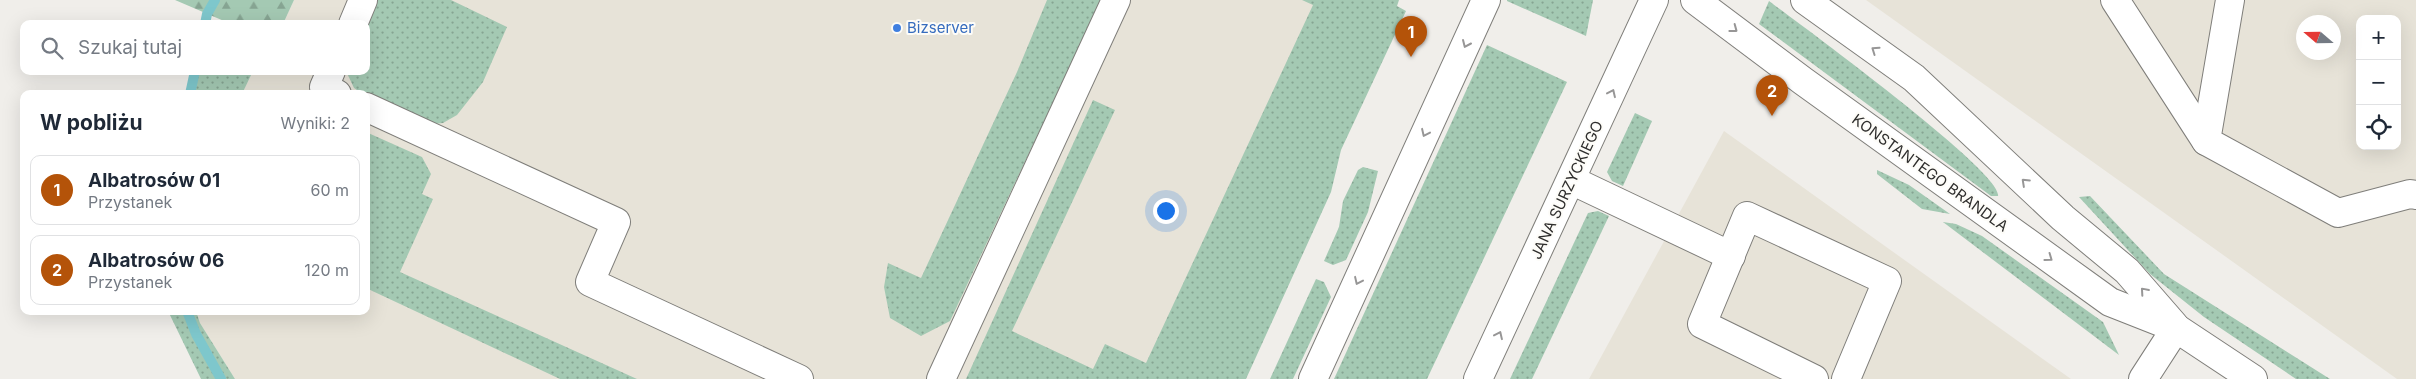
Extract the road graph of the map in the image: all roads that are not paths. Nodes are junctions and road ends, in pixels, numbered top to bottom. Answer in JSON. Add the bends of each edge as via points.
{"nodes":[{"id":1,"x":363,"y":0,"type":"edge"},
{"id":2,"x":1116,"y":0,"type":"edge"},
{"id":3,"x":1486,"y":0,"type":"edge"},
{"id":4,"x":1654,"y":0,"type":"edge"},
{"id":5,"x":1695,"y":0,"type":"edge"},
{"id":6,"x":1805,"y":0,"type":"edge"},
{"id":7,"x":2115,"y":0,"type":"edge"},
{"id":8,"x":2230,"y":0,"type":"edge"},
{"id":9,"x":354,"y":20,"type":"edge"},
{"id":10,"x":329,"y":75,"type":"edge"},
{"id":11,"x":328,"y":90,"type":"edge"},
{"id":12,"x":370,"y":109,"type":"edge"},
{"id":13,"x":2206,"y":141,"type":"junction"},
{"id":14,"x":1571,"y":180,"type":"junction"},
{"id":15,"x":2416,"y":195,"type":"edge"},
{"id":16,"x":1731,"y":256,"type":"junction"},
{"id":17,"x":2176,"y":328,"type":"junction"},
{"id":18,"x":798,"y":379,"type":"edge"},
{"id":19,"x":941,"y":379,"type":"edge"},
{"id":20,"x":1313,"y":379,"type":"edge"},
{"id":21,"x":1478,"y":379,"type":"edge"},
{"id":22,"x":1814,"y":379,"type":"edge"},
{"id":23,"x":1846,"y":379,"type":"edge"},
{"id":24,"x":2144,"y":379,"type":"edge"},
{"id":25,"x":2253,"y":379,"type":"edge"}],
"edges":[{"from":1,"to":9,"type":"street"},
{"from":2,"to":19,"type":"street"},
{"from":3,"to":20,"type":"street","one_way":true},
{"from":14,"to":4,"type":"street","name":"JANA SURZYCKIEGO","one_way":true},
{"from":5,"to":17,"type":"street","name":"KONSTANTEGO BRANDLA","one_way":true,"via":[[2110,302]]},
{"from":17,"to":6,"type":"street","name":"KONSTANTEGO BRANDLA","one_way":true,"via":[[2127,271],[2057,212],[1914,78]]},
{"from":7,"to":13,"type":"street"},
{"from":8,"to":13,"type":"street"},
{"from":10,"to":11,"type":"street","via":[[324,88]]},
{"from":12,"to":18,"type":"street","via":[[616,222],[590,282]]},
{"from":13,"to":15,"type":"street","via":[[2338,213]]},
{"from":14,"to":16,"type":"street"},
{"from":21,"to":14,"type":"street","name":"JANA SURZYCKIEGO","one_way":true},
{"from":16,"to":22,"type":"street","via":[[1702,324]]},
{"from":16,"to":23,"type":"street","via":[[1747,216],[1887,281]]},
{"from":17,"to":24,"type":"street"},
{"from":17,"to":25,"type":"street","name":"KONSTANTEGO BRANDLA"}]}
